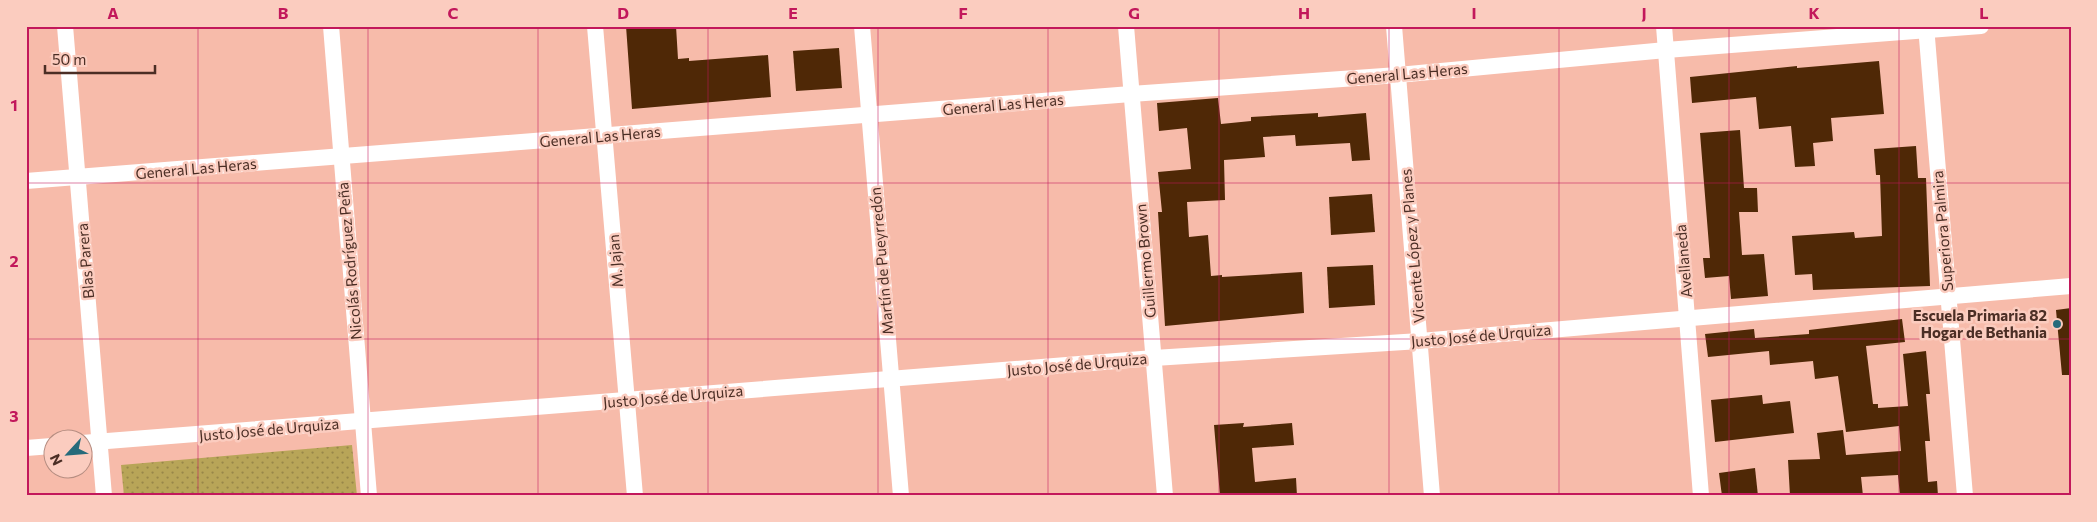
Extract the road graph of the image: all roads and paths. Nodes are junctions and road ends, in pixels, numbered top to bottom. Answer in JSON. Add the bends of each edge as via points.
{"nodes":[{"id":1,"x":65,"y":26,"type":"edge"},
{"id":2,"x":331,"y":26,"type":"edge"},
{"id":3,"x":595,"y":26,"type":"edge"},
{"id":4,"x":862,"y":26,"type":"edge"},
{"id":5,"x":1126,"y":26,"type":"edge"},
{"id":6,"x":1394,"y":26,"type":"edge"},
{"id":7,"x":1664,"y":26,"type":"edge"},
{"id":8,"x":1981,"y":26,"type":"edge"},
{"id":9,"x":1926,"y":28,"type":"edge"},
{"id":10,"x":1666,"y":50,"type":"junction"},
{"id":11,"x":1398,"y":75,"type":"junction"},
{"id":12,"x":1132,"y":94,"type":"junction"},
{"id":13,"x":869,"y":115,"type":"junction"},
{"id":14,"x":604,"y":136,"type":"junction"},
{"id":15,"x":340,"y":156,"type":"junction"},
{"id":16,"x":78,"y":177,"type":"junction"},
{"id":17,"x":26,"y":181,"type":"edge"},
{"id":18,"x":2071,"y":286,"type":"edge"},
{"id":19,"x":1947,"y":296,"type":"junction"},
{"id":20,"x":1687,"y":318,"type":"junction"},
{"id":21,"x":1420,"y":341,"type":"junction"},
{"id":22,"x":1154,"y":358,"type":"junction"},
{"id":23,"x":891,"y":379,"type":"junction"},
{"id":24,"x":626,"y":400,"type":"junction"},
{"id":25,"x":362,"y":421,"type":"junction"},
{"id":26,"x":92,"y":442,"type":"edge"},
{"id":27,"x":100,"y":442,"type":"junction"},
{"id":28,"x":42,"y":447,"type":"edge"},
{"id":29,"x":26,"y":448,"type":"edge"},
{"id":30,"x":104,"y":496,"type":"edge"},
{"id":31,"x":369,"y":496,"type":"edge"},
{"id":32,"x":635,"y":496,"type":"edge"},
{"id":33,"x":901,"y":496,"type":"edge"},
{"id":34,"x":1165,"y":496,"type":"edge"},
{"id":35,"x":1432,"y":496,"type":"edge"},
{"id":36,"x":1701,"y":496,"type":"edge"},
{"id":37,"x":1965,"y":496,"type":"edge"}],
"edges":[{"from":1,"to":16,"type":"street","name":"Blas Parera"},
{"from":2,"to":15,"type":"street","name":"Nicolás Rodríguez Peña"},
{"from":3,"to":14,"type":"street","name":"M. Jajan"},
{"from":4,"to":13,"type":"street","name":"Martín de Pueyrredón"},
{"from":5,"to":12,"type":"street","name":"Guillermo Brown"},
{"from":6,"to":11,"type":"street","name":"Vicente López y Planes"},
{"from":7,"to":10,"type":"street","name":"Avellaneda"},
{"from":8,"to":9,"type":"street","name":"General Las Heras"},
{"from":9,"to":10,"type":"street","name":"General Las Heras"},
{"from":9,"to":19,"type":"street","name":"Superiora Palmira"},
{"from":10,"to":11,"type":"street","name":"General Las Heras"},
{"from":10,"to":20,"type":"street","name":"Avellaneda"},
{"from":11,"to":12,"type":"street","name":"General Las Heras"},
{"from":11,"to":21,"type":"street","name":"Vicente López y Planes"},
{"from":12,"to":13,"type":"street","name":"General Las Heras"},
{"from":12,"to":22,"type":"street","name":"Guillermo Brown"},
{"from":13,"to":14,"type":"street","name":"General Las Heras"},
{"from":13,"to":23,"type":"street","name":"Martín de Pueyrredón"},
{"from":14,"to":15,"type":"street","name":"General Las Heras"},
{"from":14,"to":24,"type":"street","name":"M. Jajan"},
{"from":15,"to":16,"type":"street","name":"General Las Heras"},
{"from":15,"to":25,"type":"street","name":"Nicolás Rodríguez Peña"},
{"from":16,"to":17,"type":"street","name":"General Las Heras"},
{"from":16,"to":27,"type":"street","name":"Blas Parera"},
{"from":18,"to":19,"type":"street","name":"Justo José de Urquiza"},
{"from":19,"to":20,"type":"street","name":"Justo José de Urquiza"},
{"from":19,"to":37,"type":"street","name":"Superiora Palmira"},
{"from":20,"to":21,"type":"street","name":"Justo José de Urquiza"},
{"from":20,"to":36,"type":"street","name":"Avellaneda"},
{"from":21,"to":22,"type":"street","name":"Justo José de Urquiza"},
{"from":21,"to":35,"type":"street","name":"Vicente López y Planes"},
{"from":22,"to":23,"type":"street","name":"Justo José de Urquiza"},
{"from":22,"to":34,"type":"street","name":"Guillermo Brown"},
{"from":23,"to":24,"type":"street","name":"Justo José de Urquiza"},
{"from":23,"to":33,"type":"street","name":"Martín de Pueyrredón"},
{"from":24,"to":25,"type":"street","name":"Justo José de Urquiza"},
{"from":24,"to":32,"type":"street","name":"M. Jajan"},
{"from":25,"to":27,"type":"street","name":"Justo José de Urquiza"},
{"from":25,"to":31,"type":"street","name":"Nicolás Rodríguez Peña"},
{"from":26,"to":27,"type":"street","name":"Justo José de Urquiza"},
{"from":27,"to":30,"type":"street","name":"Blas Parera"},
{"from":28,"to":29,"type":"street"}]}
